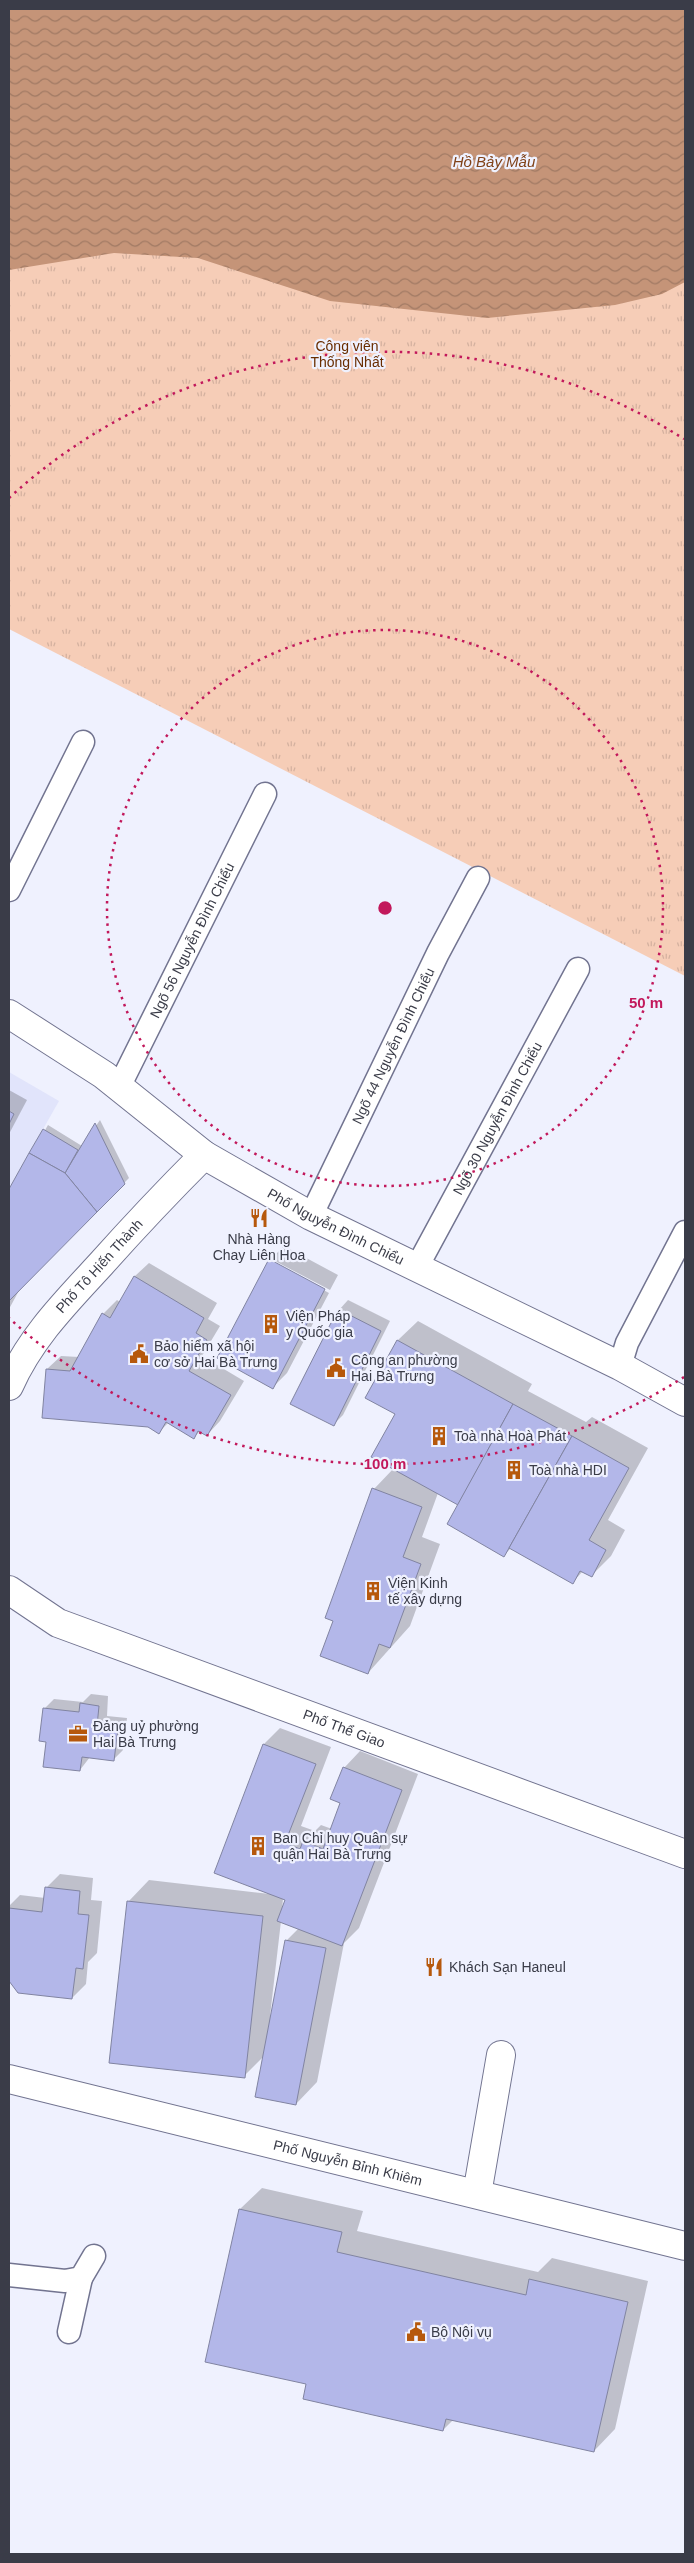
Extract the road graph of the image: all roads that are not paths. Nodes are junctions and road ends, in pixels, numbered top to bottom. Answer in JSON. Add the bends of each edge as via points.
{"nodes":[{"id":1,"x":83,"y":742,"type":"dead end"},
{"id":2,"x":265,"y":794,"type":"dead end"},
{"id":3,"x":478,"y":878,"type":"dead end"},
{"id":4,"x":9,"y":890,"type":"edge"},
{"id":5,"x":578,"y":969,"type":"dead end"},
{"id":6,"x":9,"y":1014,"type":"edge"},
{"id":7,"x":119,"y":1086,"type":"junction"},
{"id":8,"x":204,"y":1156,"type":"junction"},
{"id":9,"x":311,"y":1216,"type":"junction"},
{"id":10,"x":685,"y":1232,"type":"edge"},
{"id":11,"x":417,"y":1267,"type":"junction"},
{"id":12,"x":620,"y":1366,"type":"junction"},
{"id":13,"x":9,"y":1386,"type":"edge"},
{"id":14,"x":685,"y":1402,"type":"edge"},
{"id":15,"x":9,"y":1590,"type":"edge"},
{"id":16,"x":685,"y":1854,"type":"edge"},
{"id":17,"x":501,"y":2054,"type":"dead end"},
{"id":18,"x":9,"y":2078,"type":"edge"},
{"id":19,"x":478,"y":2194,"type":"junction"},
{"id":20,"x":685,"y":2246,"type":"edge"},
{"id":21,"x":94,"y":2256,"type":"dead end"},
{"id":22,"x":9,"y":2275,"type":"edge"},
{"id":23,"x":81,"y":2278,"type":"junction"},
{"id":24,"x":69,"y":2332,"type":"dead end"}],
"edges":[{"from":1,"to":4,"type":"lane"},
{"from":2,"to":7,"type":"lane","name":"Ngõ 56 Nguyễn Đình Chiểu"},
{"from":3,"to":9,"type":"lane","name":"Ngõ 44 Nguyễn Đình Chiểu","via":[[438,953]]},
{"from":5,"to":11,"type":"lane","name":"Ngõ 30 Nguyễn Đình Chiểu"},
{"from":6,"to":7,"type":"street","name":"Phố Nguyễn Đình Chiểu"},
{"from":7,"to":8,"type":"street","name":"Phố Nguyễn Đình Chiểu"},
{"from":8,"to":9,"type":"street","name":"Phố Nguyễn Đình Chiểu"},
{"from":8,"to":13,"type":"street","name":"Phố Tô Hiến Thành","via":[[50,1320],[20,1360]]},
{"from":9,"to":11,"type":"street","name":"Phố Nguyễn Đình Chiểu"},
{"from":10,"to":12,"type":"lane","via":[[627,1343]]},
{"from":11,"to":12,"type":"street","name":"Phố Nguyễn Đình Chiểu"},
{"from":12,"to":14,"type":"street","name":"Phố Nguyễn Đình Chiểu"},
{"from":15,"to":16,"type":"street","name":"Phố Thể Giao","via":[[58,1622]]},
{"from":17,"to":19,"type":"street"},
{"from":18,"to":19,"type":"street","name":"Phố Nguyễn Bỉnh Khiêm"},
{"from":19,"to":20,"type":"street","name":"Phố Nguyễn Bỉnh Khiêm"},
{"from":21,"to":23,"type":"lane"},
{"from":22,"to":23,"type":"lane","via":[[65,2281]]},
{"from":23,"to":24,"type":"lane"}]}
